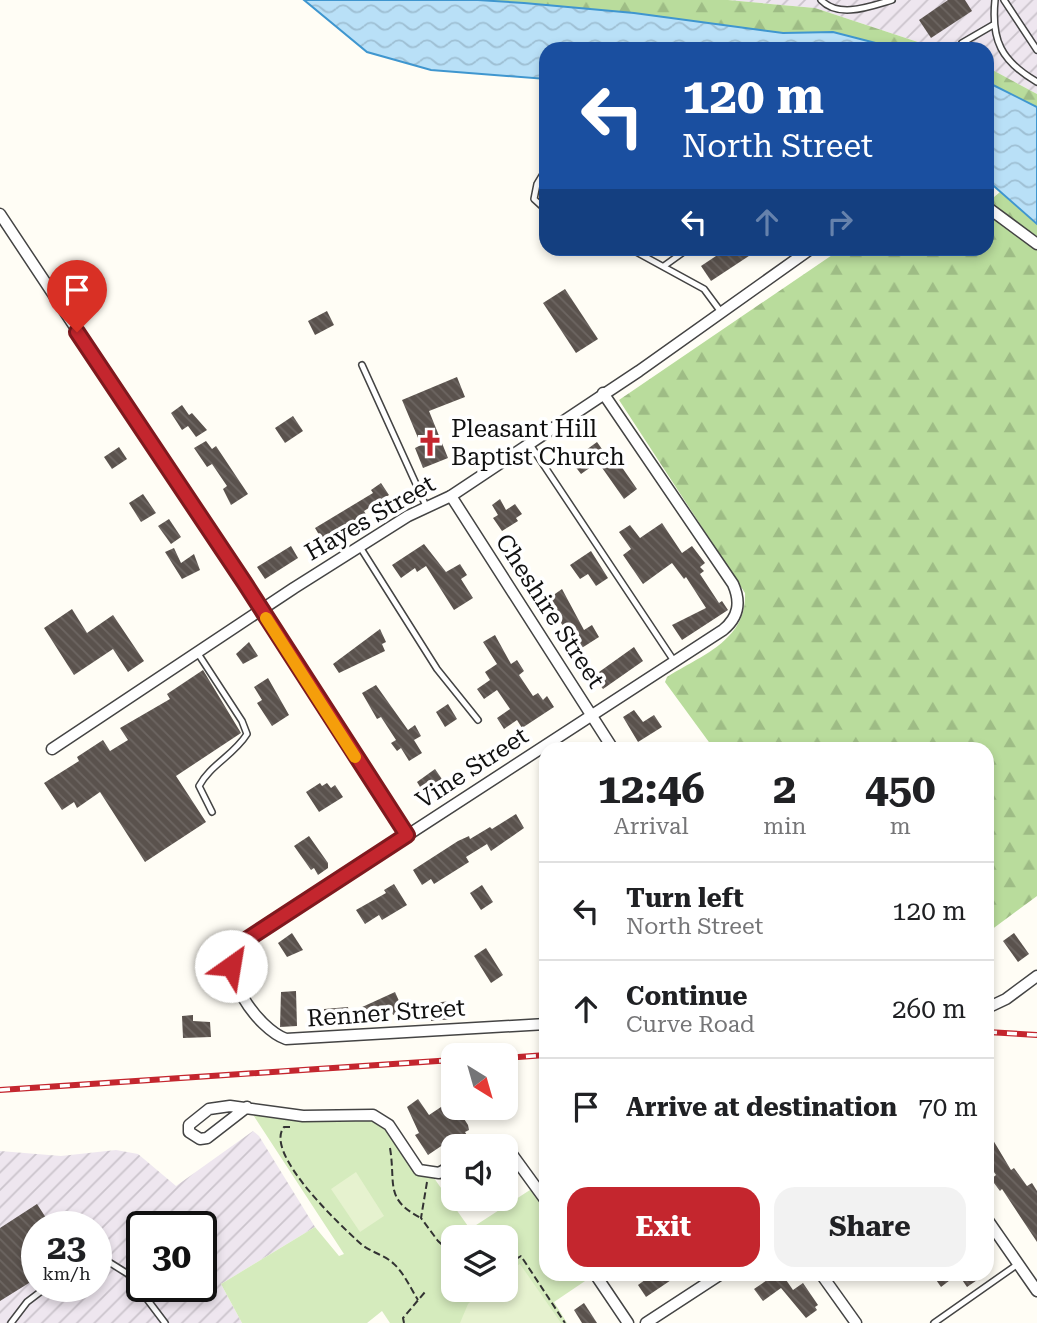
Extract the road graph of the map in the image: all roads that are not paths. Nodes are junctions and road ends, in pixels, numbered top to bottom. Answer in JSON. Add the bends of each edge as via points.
{"nodes":[{"id":1,"x":821,"y":0,"type":"edge"},
{"id":2,"x":892,"y":0,"type":"edge"},
{"id":3,"x":995,"y":0,"type":"edge"},
{"id":4,"x":1004,"y":0,"type":"edge"},
{"id":5,"x":993,"y":25,"type":"junction"},
{"id":6,"x":964,"y":42,"type":"edge"},
{"id":7,"x":1037,"y":50,"type":"edge"},
{"id":8,"x":1037,"y":82,"type":"edge"},
{"id":9,"x":539,"y":181,"type":"edge"},
{"id":10,"x":539,"y":204,"type":"edge"},
{"id":11,"x":994,"y":212,"type":"edge"},
{"id":12,"x":0,"y":214,"type":"edge"},
{"id":13,"x":1037,"y":244,"type":"edge"},
{"id":14,"x":645,"y":256,"type":"edge"},
{"id":15,"x":678,"y":256,"type":"edge"},
{"id":16,"x":800,"y":256,"type":"edge"},
{"id":17,"x":664,"y":266,"type":"junction"},
{"id":18,"x":721,"y":312,"type":"junction"},
{"id":19,"x":362,"y":365,"type":"dead end"},
{"id":20,"x":604,"y":393,"type":"junction"},
{"id":21,"x":529,"y":443,"type":"junction"},
{"id":22,"x":451,"y":496,"type":"junction"},
{"id":23,"x":426,"y":506,"type":"junction"},
{"id":24,"x":360,"y":547,"type":"junction"},
{"id":25,"x":261,"y":609,"type":"junction"},
{"id":26,"x":197,"y":652,"type":"junction"},
{"id":27,"x":674,"y":661,"type":"junction"},
{"id":28,"x":592,"y":714,"type":"junction"},
{"id":29,"x":478,"y":720,"type":"dead end"},
{"id":30,"x":549,"y":742,"type":"edge"},
{"id":31,"x":609,"y":742,"type":"edge"},
{"id":32,"x":539,"y":749,"type":"edge"},
{"id":33,"x":52,"y":750,"type":"dead end"},
{"id":34,"x":212,"y":812,"type":"dead end"},
{"id":35,"x":407,"y":835,"type":"junction"},
{"id":36,"x":1037,"y":976,"type":"edge"},
{"id":37,"x":247,"y":1000,"type":"joint"},
{"id":38,"x":994,"y":1005,"type":"edge"},
{"id":39,"x":539,"y":1024,"type":"edge"},
{"id":40,"x":247,"y":1107,"type":"junction"},
{"id":41,"x":518,"y":1160,"type":"edge"},
{"id":42,"x":441,"y":1170,"type":"edge"},
{"id":43,"x":539,"y":1191,"type":"edge"},
{"id":44,"x":994,"y":1229,"type":"edge"},
{"id":45,"x":112,"y":1264,"type":"edge"},
{"id":46,"x":1018,"y":1264,"type":"junction"},
{"id":47,"x":600,"y":1281,"type":"edge"},
{"id":48,"x":710,"y":1281,"type":"edge"},
{"id":49,"x":826,"y":1281,"type":"edge"},
{"id":50,"x":994,"y":1281,"type":"edge"},
{"id":51,"x":994,"y":1281,"type":"edge"},
{"id":52,"x":1037,"y":1291,"type":"edge"},
{"id":53,"x":27,"y":1302,"type":"edge"},
{"id":54,"x":10,"y":1323,"type":"edge"},
{"id":55,"x":165,"y":1323,"type":"edge"},
{"id":56,"x":628,"y":1323,"type":"edge"},
{"id":57,"x":646,"y":1323,"type":"edge"},
{"id":58,"x":856,"y":1323,"type":"edge"},
{"id":59,"x":934,"y":1323,"type":"edge"}],
"edges":[{"from":1,"to":2,"type":"lane","via":[[835,9],[855,9]]},
{"from":3,"to":5,"type":"lane"},
{"from":4,"to":7,"type":"lane"},
{"from":5,"to":6,"type":"lane"},
{"from":5,"to":8,"type":"lane","via":[[994,37],[1012,64]]},
{"from":9,"to":10,"type":"lane","via":[[534,199]]},
{"from":11,"to":13,"type":"street"},
{"from":12,"to":25,"type":"street"},
{"from":14,"to":17,"type":"lane"},
{"from":15,"to":17,"type":"lane"},
{"from":16,"to":18,"type":"street","name":"Hayes Street"},
{"from":17,"to":18,"type":"lane","via":[[704,289]]},
{"from":18,"to":20,"type":"street","name":"Hayes Street"},
{"from":19,"to":23,"type":"lane"},
{"from":20,"to":21,"type":"street","name":"Hayes Street"},
{"from":20,"to":27,"type":"street","name":"Vine Street","via":[[737,594],[737,611],[723,630]]},
{"from":21,"to":22,"type":"street","name":"Hayes Street"},
{"from":21,"to":27,"type":"lane"},
{"from":22,"to":23,"type":"street","name":"Hayes Street"},
{"from":22,"to":28,"type":"street","name":"Cheshire Street"},
{"from":23,"to":24,"type":"street","name":"Hayes Street"},
{"from":24,"to":25,"type":"street","name":"Hayes Street"},
{"from":24,"to":29,"type":"lane","via":[[437,669]]},
{"from":25,"to":26,"type":"street","name":"Hayes Street"},
{"from":25,"to":35,"type":"street"},
{"from":26,"to":33,"type":"street","name":"Hayes Street"},
{"from":26,"to":34,"type":"lane","via":[[247,734],[199,786]]},
{"from":27,"to":28,"type":"street","name":"Vine Street"},
{"from":28,"to":30,"type":"street","name":"Vine Street"},
{"from":28,"to":31,"type":"street","name":"Cheshire Street"},
{"from":32,"to":35,"type":"street","name":"Vine Street"},
{"from":35,"to":37,"type":"street","name":"Vine Street","via":[[240,944],[231,966]]},
{"from":36,"to":38,"type":"street"},
{"from":37,"to":39,"type":"street","name":"Renner Street","via":[[262,1022],[286,1039]]},
{"from":40,"to":40,"type":"street","via":[[209,1109],[196,1116],[189,1132],[207,1138]]},
{"from":40,"to":42,"type":"street","via":[[303,1116],[362,1114],[381,1118],[412,1163],[434,1173]]},
{"from":41,"to":43,"type":"street"},
{"from":44,"to":46,"type":"street"},
{"from":45,"to":55,"type":"lane","via":[[128,1274]]},
{"from":46,"to":50,"type":"lane"},
{"from":46,"to":52,"type":"street"},
{"from":47,"to":56,"type":"street"},
{"from":48,"to":57,"type":"street"},
{"from":49,"to":58,"type":"street"},
{"from":51,"to":59,"type":"lane"},
{"from":53,"to":54,"type":"lane"}]}
